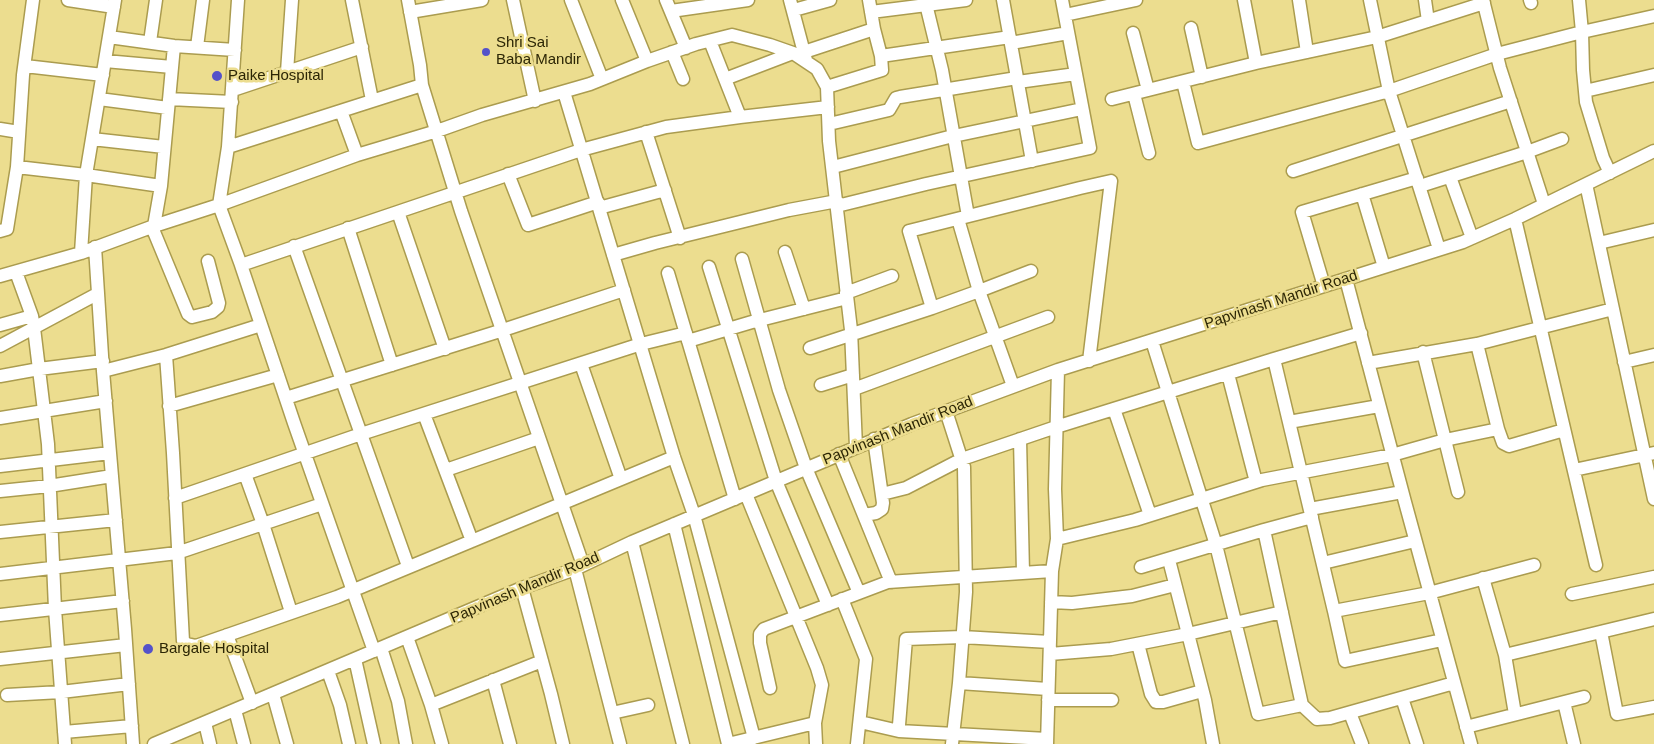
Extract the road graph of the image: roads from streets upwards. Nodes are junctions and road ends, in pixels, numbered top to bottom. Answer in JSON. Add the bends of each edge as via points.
{"nodes":[{"id":1,"x":33,"y":0,"type":"edge"},
{"id":2,"x":68,"y":0,"type":"edge"},
{"id":3,"x":156,"y":0,"type":"edge"},
{"id":4,"x":203,"y":0,"type":"edge"},
{"id":5,"x":236,"y":0,"type":"edge"},
{"id":6,"x":292,"y":0,"type":"edge"},
{"id":7,"x":352,"y":0,"type":"edge"},
{"id":8,"x":482,"y":0,"type":"edge"},
{"id":9,"x":513,"y":0,"type":"edge"},
{"id":10,"x":571,"y":0,"type":"edge"},
{"id":11,"x":622,"y":0,"type":"edge"},
{"id":12,"x":748,"y":0,"type":"edge"},
{"id":13,"x":830,"y":0,"type":"edge"},
{"id":14,"x":966,"y":0,"type":"edge"},
{"id":15,"x":1003,"y":0,"type":"edge"},
{"id":16,"x":1062,"y":0,"type":"edge"},
{"id":17,"x":1136,"y":0,"type":"edge"},
{"id":18,"x":1244,"y":0,"type":"edge"},
{"id":19,"x":1299,"y":0,"type":"edge"},
{"id":20,"x":1370,"y":0,"type":"edge"},
{"id":21,"x":1425,"y":0,"type":"edge"},
{"id":22,"x":1579,"y":0,"type":"edge"},
{"id":23,"x":1483,"y":2,"type":"edge"},
{"id":24,"x":114,"y":3,"type":"edge"},
{"id":25,"x":926,"y":3,"type":"edge"},
{"id":26,"x":792,"y":5,"type":"edge"},
{"id":27,"x":409,"y":6,"type":"edge"},
{"id":28,"x":669,"y":6,"type":"edge"},
{"id":29,"x":870,"y":6,"type":"edge"},
{"id":30,"x":1082,"y":6,"type":"edge"},
{"id":31,"x":1065,"y":15,"type":"junction"},
{"id":32,"x":1654,"y":16,"type":"edge"},
{"id":33,"x":1428,"y":21,"type":"junction"},
{"id":34,"x":1191,"y":28,"type":"dead end"},
{"id":35,"x":874,"y":29,"type":"junction"},
{"id":36,"x":1582,"y":32,"type":"junction"},
{"id":37,"x":1133,"y":33,"type":"dead end"},
{"id":38,"x":1068,"y":34,"type":"junction"},
{"id":39,"x":109,"y":37,"type":"junction"},
{"id":40,"x":1377,"y":37,"type":"junction"},
{"id":41,"x":1010,"y":40,"type":"junction"},
{"id":42,"x":710,"y":41,"type":"junction"},
{"id":43,"x":150,"y":42,"type":"junction"},
{"id":44,"x":174,"y":46,"type":"junction"},
{"id":45,"x":197,"y":47,"type":"junction"},
{"id":46,"x":362,"y":47,"type":"junction"},
{"id":47,"x":936,"y":47,"type":"junction"},
{"id":48,"x":686,"y":48,"type":"junction"},
{"id":49,"x":235,"y":50,"type":"junction"},
{"id":50,"x":672,"y":52,"type":"junction"},
{"id":51,"x":1307,"y":52,"type":"junction"},
{"id":52,"x":1497,"y":54,"type":"junction"},
{"id":53,"x":801,"y":56,"type":"junction"},
{"id":54,"x":881,"y":56,"type":"junction"},
{"id":55,"x":106,"y":61,"type":"junction"},
{"id":56,"x":647,"y":61,"type":"junction"},
{"id":57,"x":1256,"y":63,"type":"junction"},
{"id":58,"x":25,"y":66,"type":"junction"},
{"id":59,"x":172,"y":67,"type":"junction"},
{"id":60,"x":286,"y":72,"type":"junction"},
{"id":61,"x":103,"y":74,"type":"junction"},
{"id":62,"x":1076,"y":74,"type":"junction"},
{"id":63,"x":1654,"y":75,"type":"edge"},
{"id":64,"x":1202,"y":77,"type":"junction"},
{"id":65,"x":602,"y":79,"type":"junction"},
{"id":66,"x":683,"y":79,"type":"dead end"},
{"id":67,"x":725,"y":79,"type":"junction"},
{"id":68,"x":1018,"y":80,"type":"junction"},
{"id":69,"x":1183,"y":82,"type":"junction"},
{"id":70,"x":422,"y":84,"type":"junction"},
{"id":71,"x":827,"y":87,"type":"junction"},
{"id":72,"x":945,"y":89,"type":"junction"},
{"id":73,"x":1148,"y":90,"type":"junction"},
{"id":74,"x":1389,"y":91,"type":"junction"},
{"id":75,"x":1585,"y":91,"type":"junction"},
{"id":76,"x":564,"y":92,"type":"junction"},
{"id":77,"x":1134,"y":94,"type":"junction"},
{"id":78,"x":232,"y":96,"type":"junction"},
{"id":79,"x":99,"y":99,"type":"junction"},
{"id":80,"x":1112,"y":99,"type":"dead end"},
{"id":81,"x":372,"y":100,"type":"junction"},
{"id":82,"x":535,"y":101,"type":"junction"},
{"id":83,"x":1511,"y":101,"type":"junction"},
{"id":84,"x":168,"y":103,"type":"junction"},
{"id":85,"x":828,"y":107,"type":"junction"},
{"id":86,"x":1082,"y":108,"type":"junction"},
{"id":87,"x":341,"y":110,"type":"junction"},
{"id":88,"x":740,"y":117,"type":"junction"},
{"id":89,"x":1025,"y":120,"type":"junction"},
{"id":90,"x":829,"y":124,"type":"junction"},
{"id":91,"x":0,"y":129,"type":"edge"},
{"id":92,"x":19,"y":132,"type":"junction"},
{"id":93,"x":437,"y":132,"type":"junction"},
{"id":94,"x":646,"y":132,"type":"junction"},
{"id":95,"x":953,"y":136,"type":"junction"},
{"id":96,"x":1404,"y":136,"type":"junction"},
{"id":97,"x":1562,"y":138,"type":"dead end"},
{"id":98,"x":92,"y":139,"type":"junction"},
{"id":99,"x":164,"y":147,"type":"junction"},
{"id":100,"x":228,"y":147,"type":"junction"},
{"id":101,"x":581,"y":150,"type":"junction"},
{"id":102,"x":1149,"y":152,"type":"dead end"},
{"id":103,"x":1527,"y":152,"type":"junction"},
{"id":104,"x":1654,"y":153,"type":"edge"},
{"id":105,"x":357,"y":155,"type":"junction"},
{"id":106,"x":1032,"y":161,"type":"junction"},
{"id":107,"x":16,"y":167,"type":"junction"},
{"id":108,"x":833,"y":167,"type":"junction"},
{"id":109,"x":1293,"y":171,"type":"dead end"},
{"id":110,"x":1610,"y":173,"type":"junction"},
{"id":111,"x":508,"y":174,"type":"junction"},
{"id":112,"x":86,"y":175,"type":"junction"},
{"id":113,"x":961,"y":176,"type":"junction"},
{"id":114,"x":1450,"y":177,"type":"junction"},
{"id":115,"x":1418,"y":182,"type":"junction"},
{"id":116,"x":1586,"y":184,"type":"junction"},
{"id":117,"x":161,"y":186,"type":"junction"},
{"id":118,"x":665,"y":190,"type":"junction"},
{"id":119,"x":455,"y":192,"type":"junction"},
{"id":120,"x":1362,"y":194,"type":"junction"},
{"id":121,"x":6,"y":198,"type":"edge"},
{"id":122,"x":837,"y":203,"type":"junction"},
{"id":123,"x":1544,"y":204,"type":"junction"},
{"id":124,"x":219,"y":205,"type":"junction"},
{"id":125,"x":598,"y":205,"type":"junction"},
{"id":126,"x":398,"y":212,"type":"junction"},
{"id":127,"x":963,"y":218,"type":"junction"},
{"id":128,"x":1515,"y":219,"type":"junction"},
{"id":129,"x":153,"y":226,"type":"junction"},
{"id":130,"x":348,"y":228,"type":"junction"},
{"id":131,"x":1654,"y":230,"type":"edge"},
{"id":132,"x":0,"y":231,"type":"edge"},
{"id":133,"x":680,"y":238,"type":"junction"},
{"id":134,"x":1472,"y":238,"type":"junction"},
{"id":135,"x":1598,"y":243,"type":"junction"},
{"id":136,"x":294,"y":246,"type":"junction"},
{"id":137,"x":95,"y":247,"type":"junction"},
{"id":138,"x":1439,"y":249,"type":"junction"},
{"id":139,"x":785,"y":252,"type":"dead end"},
{"id":140,"x":81,"y":253,"type":"junction"},
{"id":141,"x":613,"y":255,"type":"junction"},
{"id":142,"x":742,"y":260,"type":"dead end"},
{"id":143,"x":208,"y":261,"type":"dead end"},
{"id":144,"x":241,"y":265,"type":"junction"},
{"id":145,"x":709,"y":267,"type":"dead end"},
{"id":146,"x":1384,"y":267,"type":"junction"},
{"id":147,"x":1031,"y":271,"type":"dead end"},
{"id":148,"x":16,"y":272,"type":"junction"},
{"id":149,"x":668,"y":273,"type":"dead end"},
{"id":150,"x":0,"y":276,"type":"edge"},
{"id":151,"x":892,"y":276,"type":"dead end"},
{"id":152,"x":1346,"y":279,"type":"junction"},
{"id":153,"x":1324,"y":286,"type":"junction"},
{"id":154,"x":624,"y":290,"type":"junction"},
{"id":155,"x":979,"y":291,"type":"junction"},
{"id":156,"x":97,"y":294,"type":"junction"},
{"id":157,"x":847,"y":296,"type":"junction"},
{"id":158,"x":932,"y":308,"type":"junction"},
{"id":159,"x":804,"y":309,"type":"junction"},
{"id":160,"x":1613,"y":310,"type":"junction"},
{"id":161,"x":1048,"y":317,"type":"dead end"},
{"id":162,"x":760,"y":320,"type":"junction"},
{"id":163,"x":33,"y":322,"type":"junction"},
{"id":164,"x":0,"y":325,"type":"edge"},
{"id":165,"x":261,"y":325,"type":"junction"},
{"id":166,"x":1540,"y":328,"type":"junction"},
{"id":167,"x":729,"y":329,"type":"junction"},
{"id":168,"x":503,"y":330,"type":"junction"},
{"id":169,"x":1361,"y":333,"type":"junction"},
{"id":170,"x":851,"y":334,"type":"junction"},
{"id":171,"x":687,"y":337,"type":"junction"},
{"id":172,"x":995,"y":337,"type":"junction"},
{"id":173,"x":1152,"y":341,"type":"junction"},
{"id":174,"x":641,"y":344,"type":"junction"},
{"id":175,"x":1477,"y":344,"type":"junction"},
{"id":176,"x":0,"y":346,"type":"edge"},
{"id":177,"x":810,"y":348,"type":"dead end"},
{"id":178,"x":445,"y":349,"type":"junction"},
{"id":179,"x":1423,"y":352,"type":"junction"},
{"id":180,"x":166,"y":355,"type":"junction"},
{"id":181,"x":1654,"y":355,"type":"edge"},
{"id":182,"x":1274,"y":359,"type":"junction"},
{"id":183,"x":1089,"y":361,"type":"junction"},
{"id":184,"x":1624,"y":362,"type":"junction"},
{"id":185,"x":1368,"y":363,"type":"junction"},
{"id":186,"x":581,"y":364,"type":"junction"},
{"id":187,"x":392,"y":365,"type":"junction"},
{"id":188,"x":103,"y":366,"type":"junction"},
{"id":189,"x":39,"y":369,"type":"junction"},
{"id":190,"x":1058,"y":370,"type":"junction"},
{"id":191,"x":278,"y":374,"type":"junction"},
{"id":192,"x":1228,"y":374,"type":"junction"},
{"id":193,"x":853,"y":375,"type":"junction"},
{"id":194,"x":0,"y":376,"type":"edge"},
{"id":195,"x":342,"y":381,"type":"junction"},
{"id":196,"x":520,"y":383,"type":"junction"},
{"id":197,"x":821,"y":385,"type":"dead end"},
{"id":198,"x":1013,"y":386,"type":"junction"},
{"id":199,"x":854,"y":389,"type":"junction"},
{"id":200,"x":1168,"y":393,"type":"junction"},
{"id":201,"x":286,"y":398,"type":"junction"},
{"id":202,"x":106,"y":401,"type":"junction"},
{"id":203,"x":169,"y":406,"type":"junction"},
{"id":204,"x":1379,"y":406,"type":"junction"},
{"id":205,"x":1114,"y":409,"type":"junction"},
{"id":206,"x":44,"y":411,"type":"junction"},
{"id":207,"x":946,"y":411,"type":"junction"},
{"id":208,"x":424,"y":414,"type":"junction"},
{"id":209,"x":0,"y":418,"type":"edge"},
{"id":210,"x":1289,"y":422,"type":"junction"},
{"id":211,"x":1056,"y":426,"type":"junction"},
{"id":212,"x":1498,"y":429,"type":"junction"},
{"id":213,"x":1564,"y":430,"type":"junction"},
{"id":214,"x":361,"y":434,"type":"junction"},
{"id":215,"x":539,"y":438,"type":"junction"},
{"id":216,"x":874,"y":439,"type":"junction"},
{"id":217,"x":1020,"y":439,"type":"junction"},
{"id":218,"x":1445,"y":440,"type":"junction"},
{"id":219,"x":856,"y":447,"type":"junction"},
{"id":220,"x":110,"y":453,"type":"junction"},
{"id":221,"x":305,"y":453,"type":"junction"},
{"id":222,"x":839,"y":454,"type":"junction"},
{"id":223,"x":1649,"y":454,"type":"edge"},
{"id":224,"x":1392,"y":455,"type":"junction"},
{"id":225,"x":674,"y":457,"type":"junction"},
{"id":226,"x":962,"y":459,"type":"junction"},
{"id":227,"x":48,"y":460,"type":"junction"},
{"id":228,"x":0,"y":466,"type":"edge"},
{"id":229,"x":806,"y":468,"type":"junction"},
{"id":230,"x":446,"y":470,"type":"junction"},
{"id":231,"x":1574,"y":470,"type":"junction"},
{"id":232,"x":1302,"y":472,"type":"junction"},
{"id":233,"x":245,"y":474,"type":"junction"},
{"id":234,"x":112,"y":476,"type":"junction"},
{"id":235,"x":621,"y":479,"type":"junction"},
{"id":236,"x":776,"y":481,"type":"junction"},
{"id":237,"x":1256,"y":482,"type":"junction"},
{"id":238,"x":49,"y":486,"type":"junction"},
{"id":239,"x":0,"y":491,"type":"edge"},
{"id":240,"x":1402,"y":492,"type":"junction"},
{"id":241,"x":1458,"y":492,"type":"dead end"},
{"id":242,"x":882,"y":494,"type":"junction"},
{"id":243,"x":740,"y":496,"type":"junction"},
{"id":244,"x":175,"y":498,"type":"junction"},
{"id":245,"x":1201,"y":499,"type":"junction"},
{"id":246,"x":1654,"y":499,"type":"edge"},
{"id":247,"x":322,"y":504,"type":"junction"},
{"id":248,"x":562,"y":504,"type":"junction"},
{"id":249,"x":1311,"y":513,"type":"junction"},
{"id":250,"x":694,"y":515,"type":"junction"},
{"id":251,"x":864,"y":515,"type":"junction"},
{"id":252,"x":1150,"y":515,"type":"junction"},
{"id":253,"x":116,"y":520,"type":"junction"},
{"id":254,"x":263,"y":524,"type":"junction"},
{"id":255,"x":674,"y":524,"type":"junction"},
{"id":256,"x":51,"y":526,"type":"junction"},
{"id":257,"x":1264,"y":530,"type":"junction"},
{"id":258,"x":0,"y":532,"type":"edge"},
{"id":259,"x":1058,"y":539,"type":"junction"},
{"id":260,"x":472,"y":540,"type":"junction"},
{"id":261,"x":1415,"y":541,"type":"junction"},
{"id":262,"x":632,"y":542,"type":"junction"},
{"id":263,"x":1216,"y":545,"type":"junction"},
{"id":264,"x":177,"y":553,"type":"junction"},
{"id":265,"x":119,"y":560,"type":"junction"},
{"id":266,"x":1169,"y":560,"type":"junction"},
{"id":267,"x":1322,"y":563,"type":"junction"},
{"id":268,"x":1596,"y":564,"type":"dead end"},
{"id":269,"x":1534,"y":565,"type":"dead end"},
{"id":270,"x":408,"y":566,"type":"junction"},
{"id":271,"x":579,"y":567,"type":"junction"},
{"id":272,"x":1142,"y":567,"type":"dead end"},
{"id":273,"x":54,"y":568,"type":"junction"},
{"id":274,"x":1052,"y":571,"type":"junction"},
{"id":275,"x":1022,"y":573,"type":"junction"},
{"id":276,"x":0,"y":574,"type":"edge"},
{"id":277,"x":965,"y":577,"type":"junction"},
{"id":278,"x":1654,"y":577,"type":"edge"},
{"id":279,"x":1483,"y":578,"type":"junction"},
{"id":280,"x":891,"y":582,"type":"junction"},
{"id":281,"x":1175,"y":585,"type":"junction"},
{"id":282,"x":522,"y":588,"type":"junction"},
{"id":283,"x":353,"y":590,"type":"junction"},
{"id":284,"x":858,"y":593,"type":"junction"},
{"id":285,"x":1429,"y":593,"type":"junction"},
{"id":286,"x":1572,"y":594,"type":"dead end"},
{"id":287,"x":842,"y":599,"type":"junction"},
{"id":288,"x":123,"y":601,"type":"junction"},
{"id":289,"x":1051,"y":602,"type":"junction"},
{"id":290,"x":828,"y":605,"type":"junction"},
{"id":291,"x":55,"y":609,"type":"junction"},
{"id":292,"x":1334,"y":611,"type":"junction"},
{"id":293,"x":291,"y":612,"type":"junction"},
{"id":294,"x":1282,"y":612,"type":"junction"},
{"id":295,"x":0,"y":615,"type":"edge"},
{"id":296,"x":796,"y":617,"type":"junction"},
{"id":297,"x":1654,"y":619,"type":"edge"},
{"id":298,"x":1236,"y":623,"type":"junction"},
{"id":299,"x":1600,"y":632,"type":"junction"},
{"id":300,"x":1188,"y":634,"type":"junction"},
{"id":301,"x":227,"y":635,"type":"junction"},
{"id":302,"x":407,"y":637,"type":"junction"},
{"id":303,"x":962,"y":637,"type":"junction"},
{"id":304,"x":1442,"y":640,"type":"junction"},
{"id":305,"x":1138,"y":644,"type":"junction"},
{"id":306,"x":126,"y":645,"type":"junction"},
{"id":307,"x":1050,"y":648,"type":"junction"},
{"id":308,"x":378,"y":649,"type":"junction"},
{"id":309,"x":58,"y":652,"type":"junction"},
{"id":310,"x":1505,"y":655,"type":"junction"},
{"id":311,"x":0,"y":659,"type":"edge"},
{"id":312,"x":355,"y":659,"type":"junction"},
{"id":313,"x":542,"y":660,"type":"junction"},
{"id":314,"x":328,"y":671,"type":"junction"},
{"id":315,"x":493,"y":680,"type":"junction"},
{"id":316,"x":1454,"y":683,"type":"junction"},
{"id":317,"x":129,"y":684,"type":"junction"},
{"id":318,"x":959,"y":684,"type":"junction"},
{"id":319,"x":770,"y":688,"type":"dead end"},
{"id":320,"x":1202,"y":691,"type":"junction"},
{"id":321,"x":61,"y":692,"type":"junction"},
{"id":322,"x":273,"y":694,"type":"junction"},
{"id":323,"x":1048,"y":694,"type":"junction"},
{"id":324,"x":7,"y":695,"type":"dead end"},
{"id":325,"x":1584,"y":697,"type":"dead end"},
{"id":326,"x":1402,"y":698,"type":"junction"},
{"id":327,"x":1112,"y":700,"type":"dead end"},
{"id":328,"x":1564,"y":702,"type":"junction"},
{"id":329,"x":252,"y":703,"type":"junction"},
{"id":330,"x":431,"y":705,"type":"junction"},
{"id":331,"x":648,"y":705,"type":"dead end"},
{"id":332,"x":1302,"y":706,"type":"junction"},
{"id":333,"x":1654,"y":707,"type":"edge"},
{"id":334,"x":235,"y":710,"type":"junction"},
{"id":335,"x":612,"y":713,"type":"junction"},
{"id":336,"x":1350,"y":713,"type":"junction"},
{"id":337,"x":1515,"y":714,"type":"junction"},
{"id":338,"x":205,"y":722,"type":"junction"},
{"id":339,"x":860,"y":722,"type":"junction"},
{"id":340,"x":815,"y":723,"type":"junction"},
{"id":341,"x":132,"y":726,"type":"junction"},
{"id":342,"x":1466,"y":726,"type":"junction"},
{"id":343,"x":899,"y":731,"type":"junction"},
{"id":344,"x":65,"y":738,"type":"edge"},
{"id":345,"x":952,"y":738,"type":"edge"},
{"id":346,"x":174,"y":740,"type":"edge"},
{"id":347,"x":746,"y":741,"type":"edge"},
{"id":348,"x":1047,"y":741,"type":"edge"},
{"id":349,"x":133,"y":744,"type":"edge"},
{"id":350,"x":154,"y":744,"type":"edge"},
{"id":351,"x":210,"y":744,"type":"edge"},
{"id":352,"x":244,"y":744,"type":"edge"},
{"id":353,"x":288,"y":744,"type":"edge"},
{"id":354,"x":349,"y":744,"type":"edge"},
{"id":355,"x":374,"y":744,"type":"edge"},
{"id":356,"x":406,"y":744,"type":"edge"},
{"id":357,"x":442,"y":744,"type":"edge"},
{"id":358,"x":510,"y":744,"type":"edge"},
{"id":359,"x":563,"y":744,"type":"edge"},
{"id":360,"x":620,"y":744,"type":"edge"},
{"id":361,"x":683,"y":744,"type":"edge"},
{"id":362,"x":728,"y":744,"type":"edge"},
{"id":363,"x":816,"y":744,"type":"edge"},
{"id":364,"x":857,"y":744,"type":"edge"},
{"id":365,"x":1213,"y":744,"type":"edge"},
{"id":366,"x":1362,"y":744,"type":"edge"},
{"id":367,"x":1417,"y":744,"type":"edge"},
{"id":368,"x":1471,"y":744,"type":"edge"},
{"id":369,"x":1574,"y":744,"type":"edge"}],
"edges":[{"from":1,"to":58,"type":"street"},
{"from":2,"to":24,"type":"street"},
{"from":3,"to":43,"type":"street"},
{"from":4,"to":45,"type":"street"},
{"from":5,"to":49,"type":"street"},
{"from":6,"to":60,"type":"street"},
{"from":7,"to":46,"type":"street"},
{"from":8,"to":27,"type":"street"},
{"from":9,"to":82,"type":"street"},
{"from":10,"to":65,"type":"street"},
{"from":11,"to":56,"type":"street"},
{"from":12,"to":28,"type":"street"},
{"from":13,"to":26,"type":"street"},
{"from":14,"to":25,"type":"street"},
{"from":15,"to":41,"type":"street"},
{"from":16,"to":31,"type":"street"},
{"from":17,"to":30,"type":"street"},
{"from":18,"to":57,"type":"street"},
{"from":19,"to":51,"type":"street"},
{"from":20,"to":40,"type":"street"},
{"from":21,"to":33,"type":"street"},
{"from":22,"to":36,"type":"street"},
{"from":23,"to":33,"type":"street"},
{"from":23,"to":52,"type":"street"},
{"from":24,"to":39,"type":"street"},
{"from":25,"to":29,"type":"street"},
{"from":25,"to":47,"type":"street"},
{"from":26,"to":53,"type":"street"},
{"from":27,"to":70,"type":"street"},
{"from":28,"to":48,"type":"street"},
{"from":29,"to":35,"type":"street"},
{"from":30,"to":31,"type":"street"},
{"from":31,"to":38,"type":"street"},
{"from":32,"to":36,"type":"street"},
{"from":33,"to":40,"type":"street"},
{"from":34,"to":64,"type":"street"},
{"from":35,"to":53,"type":"street"},
{"from":35,"to":54,"type":"street"},
{"from":36,"to":52,"type":"street"},
{"from":36,"to":75,"type":"street"},
{"from":37,"to":73,"type":"street"},
{"from":38,"to":41,"type":"street"},
{"from":38,"to":62,"type":"street"},
{"from":39,"to":43,"type":"street"},
{"from":39,"to":55,"type":"street"},
{"from":40,"to":51,"type":"street"},
{"from":40,"to":74,"type":"street"},
{"from":41,"to":47,"type":"street"},
{"from":41,"to":68,"type":"street"},
{"from":42,"to":48,"type":"street"},
{"from":42,"to":53,"type":"street","via":[[732,35]]},
{"from":42,"to":67,"type":"street"},
{"from":43,"to":44,"type":"street"},
{"from":44,"to":45,"type":"street"},
{"from":44,"to":59,"type":"street"},
{"from":45,"to":49,"type":"street"},
{"from":46,"to":60,"type":"street"},
{"from":46,"to":81,"type":"street"},
{"from":47,"to":54,"type":"street"},
{"from":47,"to":72,"type":"street"},
{"from":48,"to":50,"type":"street"},
{"from":49,"to":78,"type":"street"},
{"from":50,"to":56,"type":"street"},
{"from":50,"to":66,"type":"street"},
{"from":51,"to":57,"type":"street"},
{"from":52,"to":74,"type":"street"},
{"from":52,"to":83,"type":"street"},
{"from":53,"to":67,"type":"street"},
{"from":53,"to":71,"type":"street","via":[[817,69]]},
{"from":54,"to":71,"type":"street","via":[[882,70]]},
{"from":55,"to":59,"type":"street"},
{"from":55,"to":61,"type":"street"},
{"from":56,"to":65,"type":"street"},
{"from":57,"to":64,"type":"street"},
{"from":58,"to":61,"type":"street"},
{"from":58,"to":92,"type":"street"},
{"from":59,"to":84,"type":"street"},
{"from":60,"to":78,"type":"street"},
{"from":61,"to":79,"type":"street"},
{"from":62,"to":68,"type":"street"},
{"from":62,"to":86,"type":"street"},
{"from":63,"to":75,"type":"street"},
{"from":64,"to":69,"type":"street"},
{"from":65,"to":76,"type":"street"},
{"from":67,"to":88,"type":"street"},
{"from":68,"to":72,"type":"street"},
{"from":68,"to":89,"type":"street"},
{"from":69,"to":73,"type":"street"},
{"from":69,"to":74,"type":"street","via":[[1198,142]]},
{"from":70,"to":81,"type":"street"},
{"from":70,"to":93,"type":"street"},
{"from":71,"to":85,"type":"street"},
{"from":72,"to":90,"type":"street","via":[[896,98],[888,110]]},
{"from":72,"to":95,"type":"street"},
{"from":73,"to":77,"type":"street"},
{"from":74,"to":96,"type":"street"},
{"from":75,"to":110,"type":"street"},
{"from":76,"to":82,"type":"street"},
{"from":76,"to":101,"type":"street"},
{"from":77,"to":80,"type":"street"},
{"from":77,"to":102,"type":"street"},
{"from":78,"to":84,"type":"street"},
{"from":78,"to":100,"type":"street"},
{"from":79,"to":84,"type":"street"},
{"from":79,"to":98,"type":"street"},
{"from":81,"to":87,"type":"street"},
{"from":82,"to":93,"type":"street","via":[[482,115]]},
{"from":83,"to":96,"type":"street"},
{"from":83,"to":103,"type":"street"},
{"from":84,"to":99,"type":"street"},
{"from":85,"to":88,"type":"street"},
{"from":85,"to":90,"type":"street"},
{"from":86,"to":89,"type":"street"},
{"from":86,"to":106,"type":"street","via":[[1090,148]]},
{"from":87,"to":100,"type":"street"},
{"from":87,"to":105,"type":"street"},
{"from":88,"to":94,"type":"street"},
{"from":89,"to":95,"type":"street"},
{"from":89,"to":106,"type":"street"},
{"from":90,"to":108,"type":"street"},
{"from":91,"to":92,"type":"street"},
{"from":92,"to":107,"type":"street"},
{"from":93,"to":105,"type":"street"},
{"from":93,"to":119,"type":"street"},
{"from":94,"to":101,"type":"street"},
{"from":94,"to":118,"type":"street"},
{"from":95,"to":108,"type":"street"},
{"from":95,"to":113,"type":"street"},
{"from":96,"to":109,"type":"street"},
{"from":96,"to":115,"type":"street"},
{"from":97,"to":103,"type":"street"},
{"from":98,"to":99,"type":"street"},
{"from":98,"to":112,"type":"street"},
{"from":99,"to":117,"type":"street"},
{"from":100,"to":124,"type":"street"},
{"from":101,"to":111,"type":"street"},
{"from":101,"to":125,"type":"street"},
{"from":103,"to":114,"type":"street"},
{"from":103,"to":123,"type":"street"},
{"from":104,"to":110,"type":"street","name":"Papvinash Mandir Road"},
{"from":105,"to":124,"type":"street"},
{"from":106,"to":113,"type":"street"},
{"from":107,"to":112,"type":"street"},
{"from":107,"to":121,"type":"street"},
{"from":108,"to":122,"type":"street"},
{"from":110,"to":116,"type":"street","name":"Papvinash Mandir Road"},
{"from":111,"to":119,"type":"street"},
{"from":111,"to":125,"type":"street","via":[[528,225]]},
{"from":112,"to":117,"type":"street"},
{"from":112,"to":140,"type":"street"},
{"from":113,"to":122,"type":"street"},
{"from":113,"to":127,"type":"street"},
{"from":114,"to":115,"type":"street"},
{"from":114,"to":134,"type":"street"},
{"from":115,"to":120,"type":"street"},
{"from":115,"to":138,"type":"street"},
{"from":116,"to":123,"type":"street","name":"Papvinash Mandir Road"},
{"from":116,"to":135,"type":"street"},
{"from":117,"to":129,"type":"street"},
{"from":118,"to":125,"type":"street"},
{"from":118,"to":133,"type":"street"},
{"from":119,"to":126,"type":"street"},
{"from":119,"to":168,"type":"street"},
{"from":120,"to":146,"type":"street"},
{"from":120,"to":153,"type":"street","via":[[1302,212]]},
{"from":121,"to":132,"type":"street","via":[[6,229]]},
{"from":122,"to":133,"type":"street","via":[[789,210]]},
{"from":122,"to":157,"type":"street"},
{"from":123,"to":128,"type":"street","name":"Papvinash Mandir Road"},
{"from":124,"to":129,"type":"street"},
{"from":124,"to":144,"type":"street"},
{"from":125,"to":141,"type":"street"},
{"from":126,"to":130,"type":"street"},
{"from":126,"to":178,"type":"street"},
{"from":127,"to":155,"type":"street"},
{"from":127,"to":158,"type":"street","via":[[909,230]]},
{"from":127,"to":183,"type":"street","via":[[1111,181]]},
{"from":128,"to":134,"type":"street","name":"Papvinash Mandir Road"},
{"from":128,"to":166,"type":"street"},
{"from":129,"to":137,"type":"street"},
{"from":129,"to":143,"type":"street","via":[[192,317],[212,312],[218,307]]},
{"from":130,"to":136,"type":"street"},
{"from":130,"to":187,"type":"street"},
{"from":131,"to":135,"type":"street"},
{"from":133,"to":141,"type":"street"},
{"from":134,"to":138,"type":"street","name":"Papvinash Mandir Road"},
{"from":135,"to":160,"type":"street"},
{"from":136,"to":144,"type":"street"},
{"from":136,"to":195,"type":"street"},
{"from":137,"to":140,"type":"street"},
{"from":137,"to":156,"type":"street"},
{"from":138,"to":146,"type":"street","name":"Papvinash Mandir Road"},
{"from":139,"to":159,"type":"street"},
{"from":140,"to":148,"type":"street"},
{"from":141,"to":154,"type":"street"},
{"from":142,"to":162,"type":"street"},
{"from":144,"to":165,"type":"street"},
{"from":145,"to":167,"type":"street"},
{"from":146,"to":152,"type":"street","name":"Papvinash Mandir Road"},
{"from":147,"to":155,"type":"street"},
{"from":148,"to":150,"type":"street"},
{"from":148,"to":163,"type":"street"},
{"from":149,"to":171,"type":"street"},
{"from":151,"to":157,"type":"street"},
{"from":152,"to":153,"type":"street","name":"Papvinash Mandir Road"},
{"from":152,"to":169,"type":"street"},
{"from":153,"to":173,"type":"street","name":"Papvinash Mandir Road"},
{"from":154,"to":168,"type":"street"},
{"from":154,"to":174,"type":"street"},
{"from":155,"to":158,"type":"street"},
{"from":155,"to":172,"type":"street"},
{"from":156,"to":163,"type":"street"},
{"from":156,"to":188,"type":"street"},
{"from":157,"to":159,"type":"street"},
{"from":157,"to":170,"type":"street"},
{"from":158,"to":170,"type":"street"},
{"from":159,"to":162,"type":"street"},
{"from":160,"to":166,"type":"street"},
{"from":160,"to":184,"type":"street"},
{"from":161,"to":172,"type":"street"},
{"from":162,"to":167,"type":"street"},
{"from":162,"to":229,"type":"street","via":[[779,390]]},
{"from":163,"to":164,"type":"street"},
{"from":163,"to":176,"type":"street"},
{"from":163,"to":189,"type":"street"},
{"from":165,"to":180,"type":"street"},
{"from":165,"to":191,"type":"street"},
{"from":166,"to":175,"type":"street"},
{"from":166,"to":213,"type":"street"},
{"from":167,"to":171,"type":"street"},
{"from":167,"to":236,"type":"street"},
{"from":168,"to":178,"type":"street"},
{"from":168,"to":196,"type":"street"},
{"from":169,"to":182,"type":"street"},
{"from":169,"to":185,"type":"street"},
{"from":170,"to":177,"type":"street"},
{"from":170,"to":193,"type":"street"},
{"from":171,"to":174,"type":"street"},
{"from":171,"to":243,"type":"street"},
{"from":172,"to":198,"type":"street"},
{"from":172,"to":199,"type":"street"},
{"from":173,"to":183,"type":"street","name":"Papvinash Mandir Road"},
{"from":173,"to":200,"type":"street"},
{"from":174,"to":186,"type":"street"},
{"from":174,"to":225,"type":"street"},
{"from":175,"to":179,"type":"street"},
{"from":175,"to":212,"type":"street"},
{"from":178,"to":187,"type":"street"},
{"from":179,"to":185,"type":"street"},
{"from":179,"to":218,"type":"street"},
{"from":180,"to":188,"type":"street"},
{"from":180,"to":203,"type":"street"},
{"from":181,"to":184,"type":"street"},
{"from":182,"to":192,"type":"street"},
{"from":182,"to":210,"type":"street"},
{"from":183,"to":190,"type":"street","name":"Papvinash Mandir Road"},
{"from":184,"to":223,"type":"street"},
{"from":185,"to":204,"type":"street"},
{"from":186,"to":196,"type":"street"},
{"from":186,"to":235,"type":"street"},
{"from":187,"to":195,"type":"street"},
{"from":188,"to":189,"type":"street"},
{"from":188,"to":202,"type":"street"},
{"from":189,"to":194,"type":"street"},
{"from":189,"to":206,"type":"street"},
{"from":190,"to":198,"type":"street","name":"Papvinash Mandir Road"},
{"from":190,"to":211,"type":"street"},
{"from":191,"to":201,"type":"street"},
{"from":191,"to":203,"type":"street"},
{"from":192,"to":200,"type":"street"},
{"from":192,"to":237,"type":"street"},
{"from":193,"to":197,"type":"street"},
{"from":193,"to":199,"type":"street"},
{"from":195,"to":201,"type":"street"},
{"from":195,"to":214,"type":"street"},
{"from":196,"to":208,"type":"street"},
{"from":196,"to":215,"type":"street"},
{"from":198,"to":207,"type":"street","name":"Papvinash Mandir Road"},
{"from":199,"to":219,"type":"street"},
{"from":200,"to":205,"type":"street"},
{"from":200,"to":245,"type":"street"},
{"from":201,"to":221,"type":"street"},
{"from":202,"to":206,"type":"street"},
{"from":202,"to":220,"type":"street"},
{"from":203,"to":244,"type":"street"},
{"from":204,"to":210,"type":"street"},
{"from":204,"to":224,"type":"street"},
{"from":205,"to":211,"type":"street"},
{"from":205,"to":252,"type":"street"},
{"from":206,"to":209,"type":"street"},
{"from":206,"to":227,"type":"street"},
{"from":207,"to":216,"type":"street","name":"Papvinash Mandir Road"},
{"from":207,"to":226,"type":"street"},
{"from":208,"to":214,"type":"street"},
{"from":208,"to":230,"type":"street"},
{"from":210,"to":232,"type":"street"},
{"from":211,"to":217,"type":"street"},
{"from":211,"to":259,"type":"street"},
{"from":212,"to":213,"type":"street","via":[[1503,443],[1509,446]]},
{"from":212,"to":218,"type":"street"},
{"from":213,"to":231,"type":"street"},
{"from":214,"to":221,"type":"street"},
{"from":214,"to":270,"type":"street"},
{"from":215,"to":230,"type":"street"},
{"from":215,"to":248,"type":"street"},
{"from":216,"to":219,"type":"street","name":"Papvinash Mandir Road"},
{"from":216,"to":242,"type":"street"},
{"from":217,"to":226,"type":"street"},
{"from":217,"to":275,"type":"street"},
{"from":218,"to":224,"type":"street"},
{"from":218,"to":241,"type":"street"},
{"from":219,"to":222,"type":"street","name":"Papvinash Mandir Road"},
{"from":220,"to":227,"type":"street"},
{"from":220,"to":234,"type":"street"},
{"from":221,"to":233,"type":"street"},
{"from":221,"to":247,"type":"street"},
{"from":222,"to":229,"type":"street","name":"Papvinash Mandir Road"},
{"from":222,"to":251,"type":"street"},
{"from":223,"to":231,"type":"street"},
{"from":223,"to":246,"type":"street"},
{"from":224,"to":232,"type":"street"},
{"from":224,"to":240,"type":"street"},
{"from":225,"to":235,"type":"street"},
{"from":225,"to":250,"type":"street"},
{"from":226,"to":242,"type":"street","via":[[906,488]]},
{"from":226,"to":277,"type":"street"},
{"from":227,"to":228,"type":"street"},
{"from":227,"to":238,"type":"street"},
{"from":229,"to":236,"type":"street","name":"Papvinash Mandir Road"},
{"from":229,"to":284,"type":"street"},
{"from":230,"to":260,"type":"street"},
{"from":231,"to":268,"type":"street"},
{"from":232,"to":237,"type":"street"},
{"from":232,"to":249,"type":"street"},
{"from":233,"to":244,"type":"street"},
{"from":233,"to":254,"type":"street"},
{"from":234,"to":238,"type":"street"},
{"from":234,"to":253,"type":"street"},
{"from":235,"to":248,"type":"street"},
{"from":236,"to":243,"type":"street","name":"Papvinash Mandir Road"},
{"from":236,"to":290,"type":"street"},
{"from":237,"to":245,"type":"street"},
{"from":238,"to":239,"type":"street"},
{"from":238,"to":256,"type":"street"},
{"from":240,"to":249,"type":"street"},
{"from":240,"to":261,"type":"street"},
{"from":242,"to":251,"type":"street","via":[[882,509]]},
{"from":243,"to":250,"type":"street","name":"Papvinash Mandir Road"},
{"from":243,"to":296,"type":"street"},
{"from":244,"to":264,"type":"street"},
{"from":245,"to":252,"type":"street"},
{"from":245,"to":263,"type":"street"},
{"from":247,"to":254,"type":"street"},
{"from":247,"to":283,"type":"street"},
{"from":248,"to":260,"type":"street"},
{"from":248,"to":271,"type":"street"},
{"from":249,"to":257,"type":"street"},
{"from":249,"to":267,"type":"street"},
{"from":250,"to":255,"type":"street","name":"Papvinash Mandir Road"},
{"from":250,"to":347,"type":"street"},
{"from":251,"to":280,"type":"street"},
{"from":252,"to":259,"type":"street"},
{"from":253,"to":256,"type":"street"},
{"from":253,"to":265,"type":"street"},
{"from":254,"to":264,"type":"street"},
{"from":254,"to":293,"type":"street"},
{"from":255,"to":262,"type":"street","name":"Papvinash Mandir Road"},
{"from":255,"to":362,"type":"street"},
{"from":256,"to":258,"type":"street"},
{"from":256,"to":273,"type":"street"},
{"from":257,"to":263,"type":"street"},
{"from":257,"to":294,"type":"street"},
{"from":259,"to":274,"type":"street"},
{"from":260,"to":270,"type":"street"},
{"from":261,"to":267,"type":"street"},
{"from":261,"to":285,"type":"street"},
{"from":262,"to":271,"type":"street","name":"Papvinash Mandir Road"},
{"from":262,"to":361,"type":"street"},
{"from":263,"to":266,"type":"street"},
{"from":263,"to":298,"type":"street"},
{"from":264,"to":265,"type":"street"},
{"from":264,"to":301,"type":"street","via":[[183,641],[196,646]]},
{"from":265,"to":273,"type":"street"},
{"from":265,"to":288,"type":"street"},
{"from":266,"to":272,"type":"street"},
{"from":266,"to":281,"type":"street"},
{"from":267,"to":292,"type":"street"},
{"from":269,"to":279,"type":"street"},
{"from":270,"to":283,"type":"street"},
{"from":271,"to":282,"type":"street","name":"Papvinash Mandir Road"},
{"from":271,"to":335,"type":"street"},
{"from":273,"to":276,"type":"street"},
{"from":273,"to":291,"type":"street"},
{"from":274,"to":275,"type":"street"},
{"from":274,"to":289,"type":"street"},
{"from":275,"to":277,"type":"street"},
{"from":277,"to":280,"type":"street"},
{"from":277,"to":303,"type":"street"},
{"from":278,"to":286,"type":"street"},
{"from":279,"to":285,"type":"street"},
{"from":279,"to":310,"type":"street"},
{"from":280,"to":284,"type":"street"},
{"from":281,"to":289,"type":"street","via":[[1132,596],[1072,603]]},
{"from":281,"to":300,"type":"street"},
{"from":282,"to":302,"type":"street","name":"Papvinash Mandir Road"},
{"from":282,"to":313,"type":"street"},
{"from":283,"to":293,"type":"street"},
{"from":283,"to":308,"type":"street"},
{"from":284,"to":287,"type":"street"},
{"from":285,"to":292,"type":"street"},
{"from":285,"to":304,"type":"street"},
{"from":287,"to":290,"type":"street"},
{"from":287,"to":339,"type":"street","via":[[866,659]]},
{"from":288,"to":291,"type":"street"},
{"from":288,"to":306,"type":"street"},
{"from":289,"to":307,"type":"street"},
{"from":290,"to":296,"type":"street"},
{"from":291,"to":295,"type":"street"},
{"from":291,"to":309,"type":"street"},
{"from":292,"to":304,"type":"street","via":[[1345,661]]},
{"from":293,"to":301,"type":"street"},
{"from":294,"to":298,"type":"street"},
{"from":294,"to":332,"type":"street"},
{"from":296,"to":319,"type":"street","via":[[764,629],[760,634]]},
{"from":296,"to":340,"type":"street","via":[[822,685]]},
{"from":297,"to":299,"type":"street"},
{"from":298,"to":300,"type":"street"},
{"from":298,"to":332,"type":"street","via":[[1258,714]]},
{"from":299,"to":310,"type":"street"},
{"from":299,"to":333,"type":"street","via":[[1617,714]]},
{"from":300,"to":305,"type":"street"},
{"from":300,"to":320,"type":"street"},
{"from":301,"to":329,"type":"street"},
{"from":302,"to":308,"type":"street","name":"Papvinash Mandir Road"},
{"from":302,"to":330,"type":"street"},
{"from":303,"to":307,"type":"street"},
{"from":303,"to":318,"type":"street"},
{"from":303,"to":343,"type":"street","via":[[906,639]]},
{"from":304,"to":316,"type":"street"},
{"from":305,"to":307,"type":"street","via":[[1111,649]]},
{"from":305,"to":320,"type":"street","via":[[1156,702]]},
{"from":306,"to":309,"type":"street"},
{"from":306,"to":317,"type":"street"},
{"from":307,"to":323,"type":"street"},
{"from":308,"to":312,"type":"street","name":"Papvinash Mandir Road"},
{"from":308,"to":356,"type":"street","via":[[398,701]]},
{"from":309,"to":311,"type":"street"},
{"from":309,"to":321,"type":"street"},
{"from":310,"to":337,"type":"street"},
{"from":312,"to":314,"type":"street","name":"Papvinash Mandir Road"},
{"from":312,"to":355,"type":"street"},
{"from":313,"to":315,"type":"street"},
{"from":313,"to":359,"type":"street"},
{"from":314,"to":322,"type":"street","name":"Papvinash Mandir Road"},
{"from":314,"to":354,"type":"street"},
{"from":315,"to":330,"type":"street"},
{"from":315,"to":358,"type":"street"},
{"from":316,"to":326,"type":"street"},
{"from":316,"to":342,"type":"street"},
{"from":317,"to":321,"type":"street"},
{"from":317,"to":341,"type":"street"},
{"from":318,"to":323,"type":"street"},
{"from":318,"to":345,"type":"street"},
{"from":320,"to":365,"type":"street"},
{"from":321,"to":324,"type":"street"},
{"from":321,"to":344,"type":"street"},
{"from":322,"to":329,"type":"street","name":"Papvinash Mandir Road"},
{"from":322,"to":353,"type":"street"},
{"from":323,"to":327,"type":"street"},
{"from":323,"to":348,"type":"street"},
{"from":325,"to":328,"type":"street"},
{"from":326,"to":336,"type":"street"},
{"from":326,"to":367,"type":"street"},
{"from":328,"to":337,"type":"street"},
{"from":328,"to":369,"type":"street"},
{"from":329,"to":334,"type":"street","name":"Papvinash Mandir Road"},
{"from":330,"to":357,"type":"street"},
{"from":331,"to":335,"type":"street"},
{"from":332,"to":336,"type":"street","via":[[1316,719]]},
{"from":334,"to":338,"type":"street","name":"Papvinash Mandir Road"},
{"from":334,"to":352,"type":"street"},
{"from":335,"to":360,"type":"street"},
{"from":336,"to":366,"type":"street"},
{"from":337,"to":342,"type":"street"},
{"from":338,"to":346,"type":"street","name":"Papvinash Mandir Road"},
{"from":338,"to":351,"type":"street"},
{"from":339,"to":343,"type":"street"},
{"from":339,"to":364,"type":"street"},
{"from":340,"to":347,"type":"street"},
{"from":340,"to":363,"type":"street"},
{"from":341,"to":344,"type":"street"},
{"from":341,"to":349,"type":"street"},
{"from":342,"to":368,"type":"street"},
{"from":343,"to":345,"type":"street"},
{"from":345,"to":348,"type":"street"},
{"from":346,"to":350,"type":"street","name":"Papvinash Mandir Road"},
{"from":347,"to":362,"type":"street"}]}
